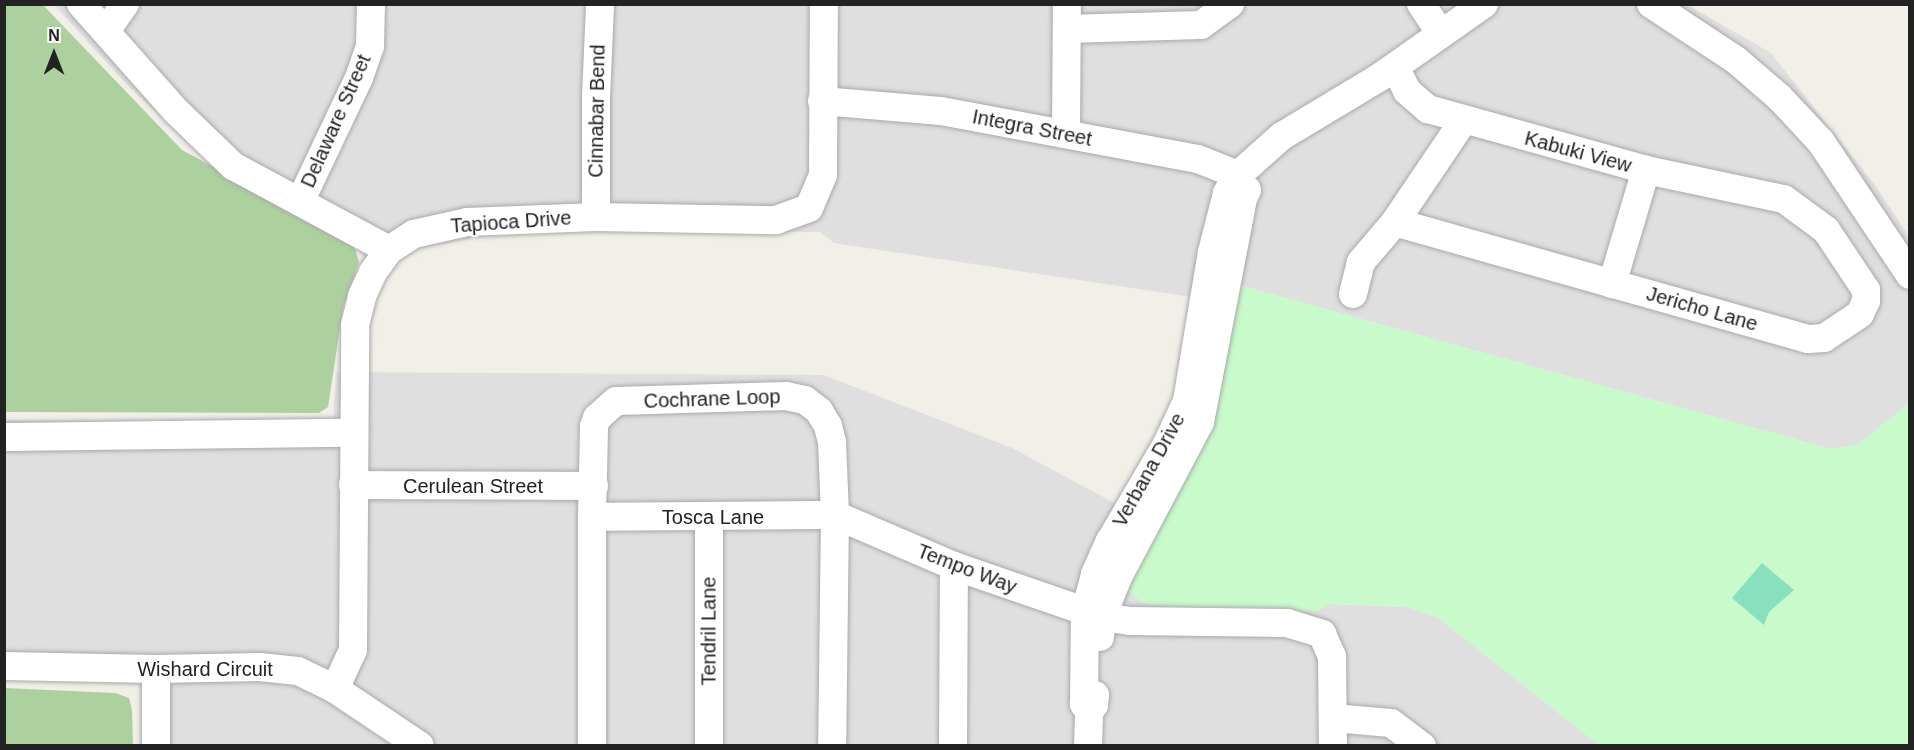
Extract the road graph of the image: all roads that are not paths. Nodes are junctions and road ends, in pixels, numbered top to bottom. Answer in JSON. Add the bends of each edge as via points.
{"nodes":[{"id":1,"x":81,"y":4,"type":"edge"},
{"id":2,"x":125,"y":4,"type":"edge"},
{"id":3,"x":371,"y":4,"type":"edge"},
{"id":4,"x":600,"y":4,"type":"edge"},
{"id":5,"x":824,"y":4,"type":"edge"},
{"id":6,"x":1230,"y":4,"type":"edge"},
{"id":7,"x":1420,"y":4,"type":"edge"},
{"id":8,"x":1651,"y":4,"type":"edge"},
{"id":9,"x":1486,"y":6,"type":"edge"},
{"id":10,"x":1067,"y":17,"type":"edge"},
{"id":11,"x":106,"y":31,"type":"junction"},
{"id":12,"x":1442,"y":34,"type":"junction"},
{"id":13,"x":1395,"y":67,"type":"junction"},
{"id":14,"x":822,"y":101,"type":"junction"},
{"id":15,"x":1463,"y":121,"type":"junction"},
{"id":16,"x":1066,"y":134,"type":"junction"},
{"id":17,"x":1245,"y":169,"type":"junction"},
{"id":18,"x":1646,"y":170,"type":"junction"},
{"id":19,"x":1784,"y":199,"type":"joint"},
{"id":20,"x":300,"y":202,"type":"junction"},
{"id":21,"x":596,"y":217,"type":"junction"},
{"id":22,"x":1395,"y":222,"type":"junction"},
{"id":23,"x":389,"y":250,"type":"junction"},
{"id":24,"x":1910,"y":274,"type":"edge"},
{"id":25,"x":1612,"y":284,"type":"junction"},
{"id":26,"x":1353,"y":294,"type":"dead end"},
{"id":27,"x":353,"y":433,"type":"junction"},
{"id":28,"x":4,"y":437,"type":"edge"},
{"id":29,"x":353,"y":485,"type":"junction"},
{"id":30,"x":594,"y":486,"type":"junction"},
{"id":31,"x":835,"y":515,"type":"junction"},
{"id":32,"x":592,"y":517,"type":"junction"},
{"id":33,"x":709,"y":517,"type":"junction"},
{"id":34,"x":954,"y":566,"type":"junction"},
{"id":35,"x":1093,"y":615,"type":"junction"},
{"id":36,"x":4,"y":666,"type":"edge"},
{"id":37,"x":156,"y":669,"type":"junction"},
{"id":38,"x":335,"y":689,"type":"junction"},
{"id":39,"x":1333,"y":732,"type":"edge"},
{"id":40,"x":156,"y":746,"type":"edge"},
{"id":41,"x":420,"y":746,"type":"edge"},
{"id":42,"x":592,"y":746,"type":"edge"},
{"id":43,"x":709,"y":746,"type":"edge"},
{"id":44,"x":832,"y":746,"type":"edge"},
{"id":45,"x":953,"y":746,"type":"edge"},
{"id":46,"x":1088,"y":746,"type":"edge"},
{"id":47,"x":1422,"y":746,"type":"edge"}],
"edges":[{"from":1,"to":11,"type":"street"},
{"from":2,"to":11,"type":"street"},
{"from":3,"to":20,"type":"street","name":"Delaware Street","via":[[370,46],[359,78]]},
{"from":4,"to":21,"type":"street","name":"Cinnabar Bend"},
{"from":5,"to":14,"type":"street","name":"Tapioca Drive"},
{"from":6,"to":10,"type":"street","via":[[1201,25]]},
{"from":7,"to":12,"type":"street"},
{"from":8,"to":24,"type":"street","via":[[1736,60],[1780,98],[1821,142]]},
{"from":9,"to":12,"type":"street","name":"Verbana Drive"},
{"from":10,"to":16,"type":"street"},
{"from":11,"to":20,"type":"street","via":[[177,112],[233,166]]},
{"from":12,"to":13,"type":"street","name":"Verbana Drive"},
{"from":13,"to":15,"type":"street","name":"Kabuki View","via":[[1407,91],[1428,109]]},
{"from":13,"to":17,"type":"street","name":"Verbana Drive","via":[[1291,130]]},
{"from":14,"to":16,"type":"street","name":"Integra Street","via":[[941,111]]},
{"from":14,"to":21,"type":"street","name":"Tapioca Drive","via":[[822,175],[809,208],[776,220]]},
{"from":15,"to":18,"type":"street","name":"Kabuki View"},
{"from":15,"to":22,"type":"street"},
{"from":16,"to":17,"type":"street","name":"Integra Street"},
{"from":17,"to":35,"type":"street","name":"Verbana Drive","via":[[1227,193],[1220,214],[1186,401],[1167,444],[1095,574]]},
{"from":18,"to":19,"type":"street","name":"Kabuki View"},
{"from":18,"to":25,"type":"street"},
{"from":19,"to":25,"type":"street","name":"Jericho Lane","via":[[1826,230],[1866,290],[1860,314],[1824,338],[1808,339]]},
{"from":20,"to":23,"type":"street"},
{"from":21,"to":23,"type":"street","name":"Tapioca Drive","via":[[467,222],[414,234]]},
{"from":22,"to":25,"type":"street","name":"Jericho Lane"},
{"from":22,"to":26,"type":"street","via":[[1360,262]]},
{"from":23,"to":27,"type":"street","name":"Tapioca Drive","via":[[362,296],[355,325]]},
{"from":27,"to":28,"type":"street"},
{"from":27,"to":29,"type":"street","name":"Tapioca Drive"},
{"from":29,"to":30,"type":"street","name":"Cerulean Street"},
{"from":29,"to":38,"type":"street","name":"Tapioca Drive","via":[[352,650]]},
{"from":30,"to":31,"type":"street","name":"Cochrane Loop","via":[[594,426],[604,410],[616,401],[786,396],[805,400],[819,411],[828,426]]},
{"from":30,"to":32,"type":"street","name":"Cochrane Loop"},
{"from":31,"to":33,"type":"street","name":"Tosca Lane"},
{"from":31,"to":34,"type":"street","name":"Tempo Way"},
{"from":31,"to":44,"type":"street","name":"Cochrane Loop"},
{"from":32,"to":33,"type":"street","name":"Tosca Lane"},
{"from":32,"to":42,"type":"street","name":"Cochrane Loop"},
{"from":33,"to":43,"type":"street","name":"Tendril Lane"},
{"from":34,"to":35,"type":"street","name":"Tempo Way"},
{"from":34,"to":45,"type":"street"},
{"from":35,"to":39,"type":"street","name":"Tempo Way","via":[[1130,621],[1287,623],[1322,634],[1332,656]]},
{"from":35,"to":46,"type":"street","name":"Verbana Drive","via":[[1094,705],[1089,711]]},
{"from":36,"to":37,"type":"street","name":"Wishard Circuit"},
{"from":37,"to":38,"type":"street","name":"Wishard Circuit","via":[[260,667],[298,671]]},
{"from":37,"to":40,"type":"street"},
{"from":38,"to":41,"type":"street","name":"Wishard Circuit"},
{"from":39,"to":47,"type":"street","via":[[1391,723]]}]}
